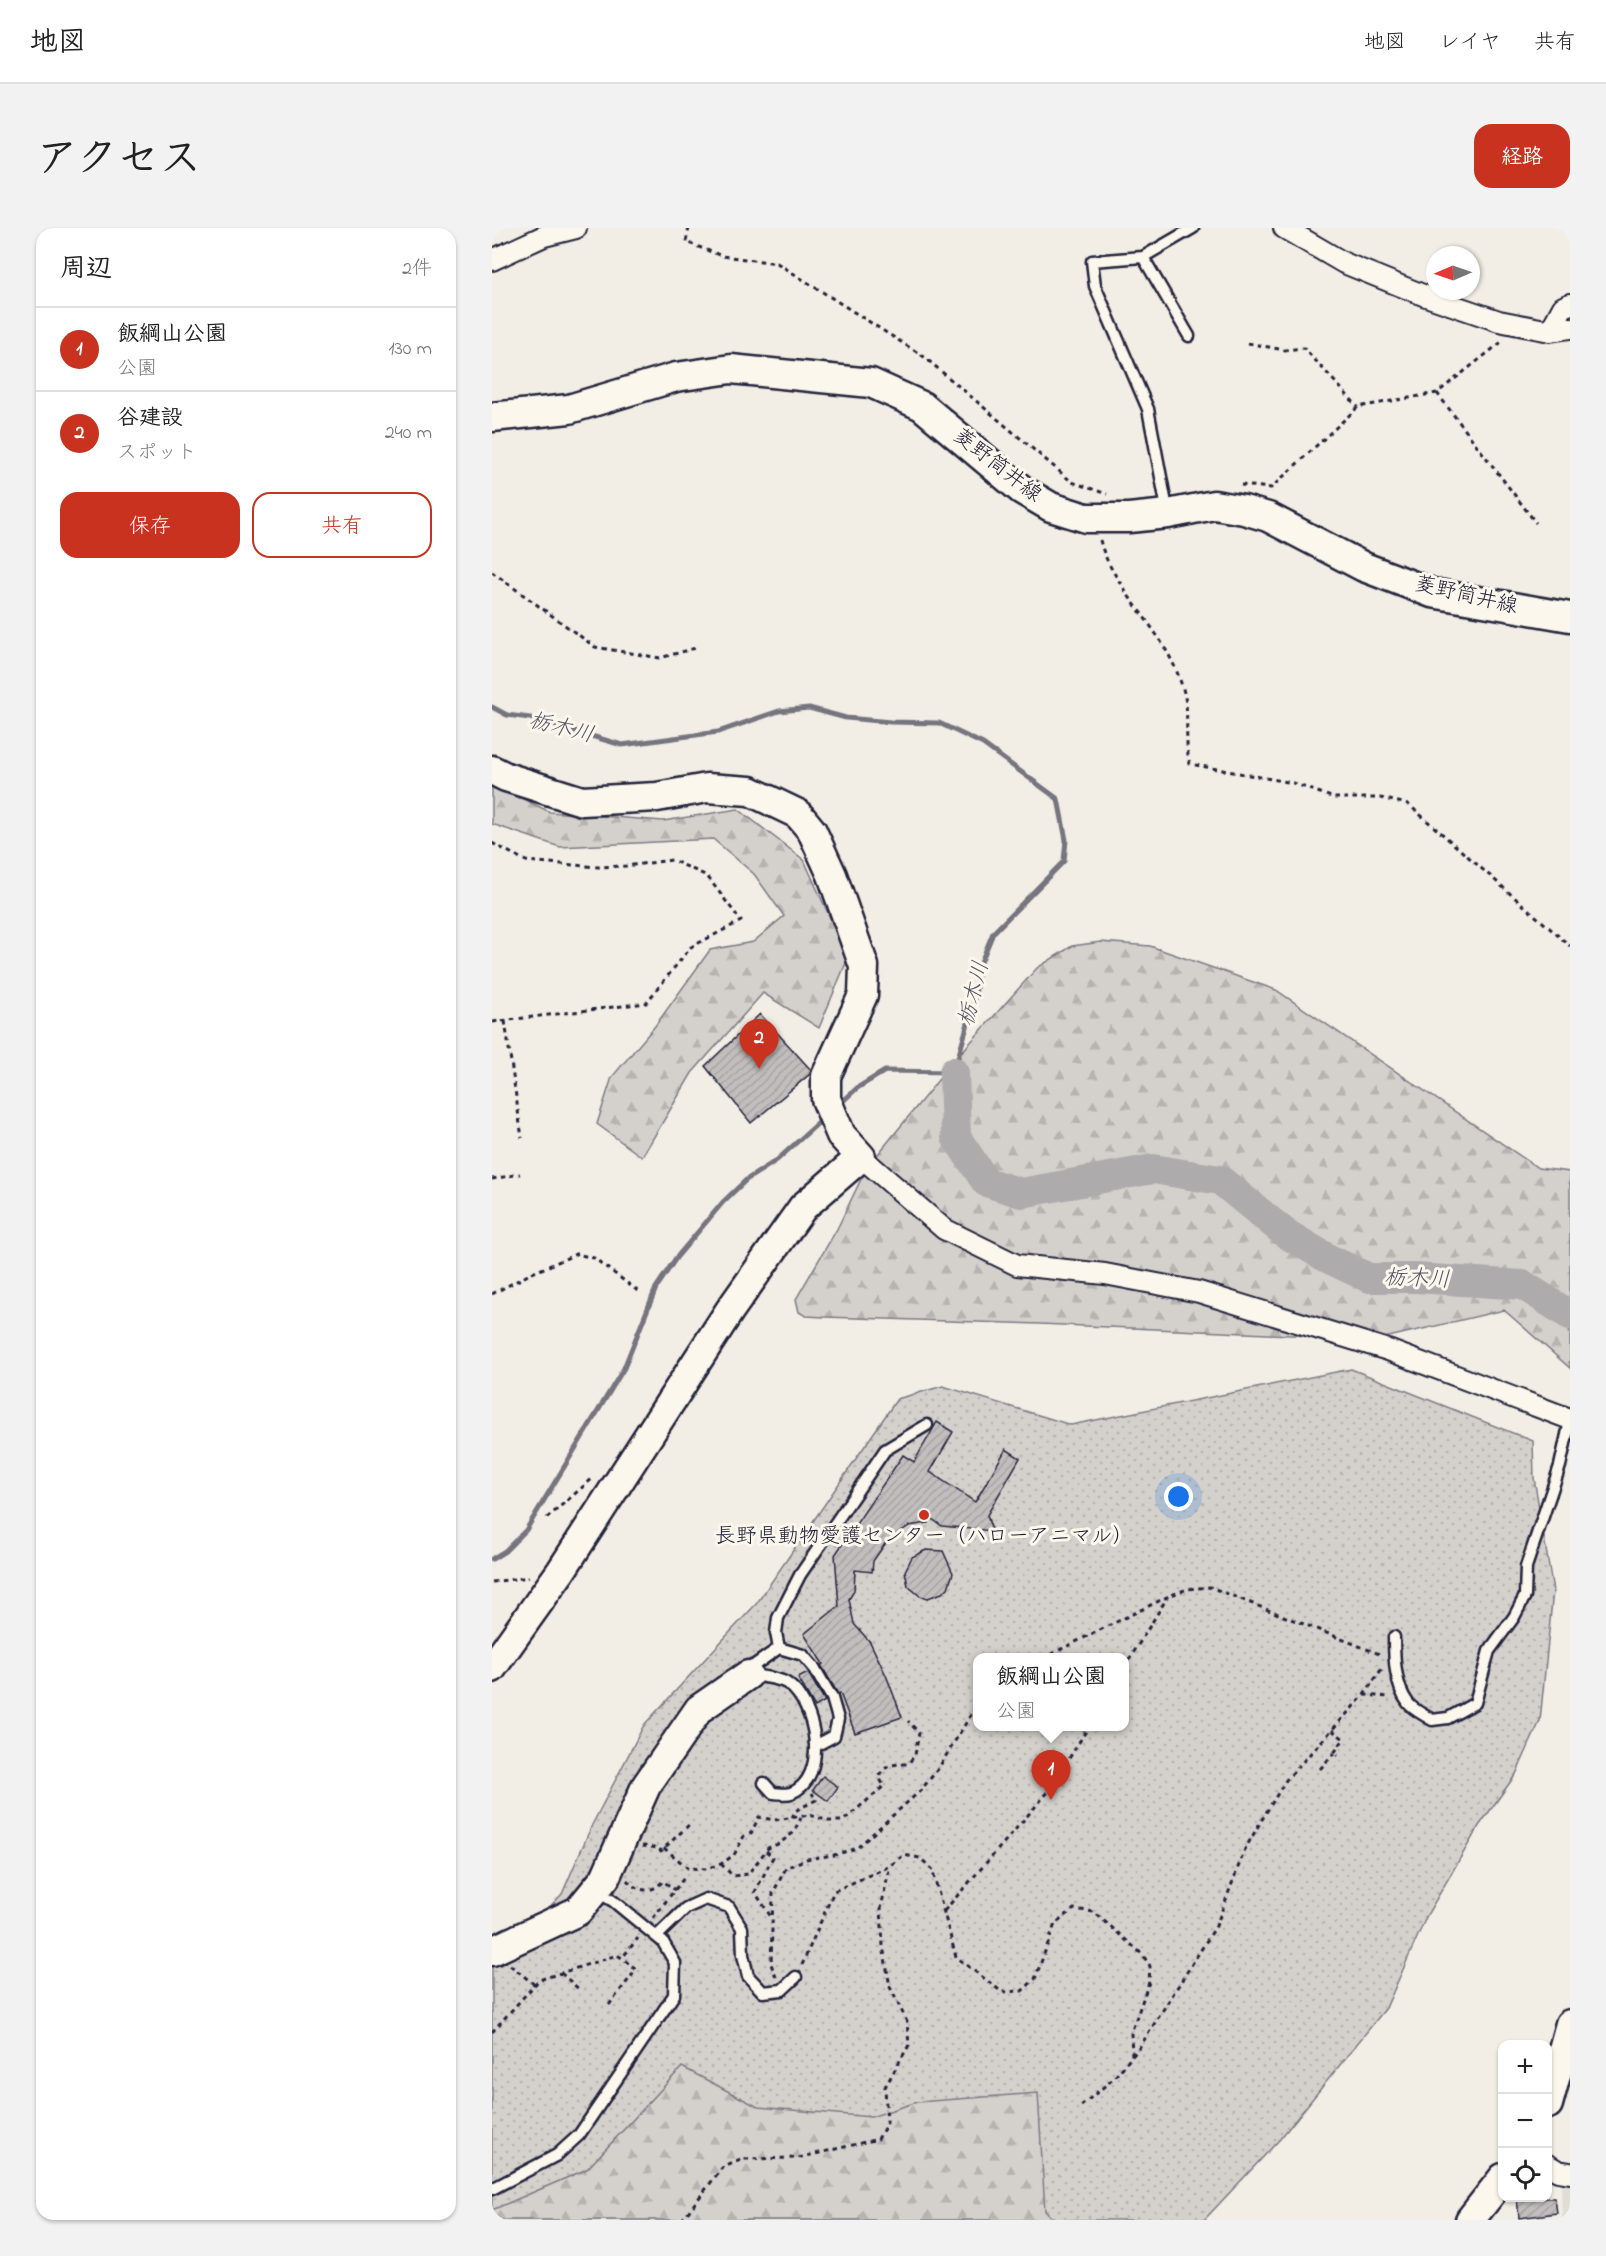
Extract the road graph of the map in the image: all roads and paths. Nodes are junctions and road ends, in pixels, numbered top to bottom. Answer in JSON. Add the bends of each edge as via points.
{"nodes":[{"id":1,"x":576,"y":228,"type":"edge"},
{"id":2,"x":689,"y":228,"type":"edge"},
{"id":3,"x":1193,"y":228,"type":"edge"},
{"id":4,"x":1284,"y":228,"type":"edge"},
{"id":5,"x":1143,"y":257,"type":"junction"},
{"id":6,"x":492,"y":260,"type":"edge"},
{"id":7,"x":1570,"y":304,"type":"edge"},
{"id":8,"x":1522,"y":325,"type":"junction"},
{"id":9,"x":1570,"y":328,"type":"edge"},
{"id":10,"x":1550,"y":331,"type":"junction"},
{"id":11,"x":1189,"y":336,"type":"dead end"},
{"id":12,"x":1248,"y":343,"type":"dead end"},
{"id":13,"x":1437,"y":393,"type":"junction"},
{"id":14,"x":1358,"y":407,"type":"junction"},
{"id":15,"x":492,"y":417,"type":"edge"},
{"id":16,"x":1236,"y":485,"type":"dead end"},
{"id":17,"x":1118,"y":494,"type":"dead end"},
{"id":18,"x":1168,"y":514,"type":"junction"},
{"id":19,"x":1095,"y":518,"type":"junction"},
{"id":20,"x":1536,"y":523,"type":"dead end"},
{"id":21,"x":492,"y":572,"type":"edge"},
{"id":22,"x":1570,"y":617,"type":"edge"},
{"id":23,"x":699,"y":647,"type":"dead end"},
{"id":24,"x":492,"y":770,"type":"edge"},
{"id":25,"x":492,"y":843,"type":"edge"},
{"id":26,"x":1570,"y":946,"type":"edge"},
{"id":27,"x":506,"y":1021,"type":"junction"},
{"id":28,"x":492,"y":1022,"type":"edge"},
{"id":29,"x":522,"y":1138,"type":"dead end"},
{"id":30,"x":861,"y":1157,"type":"junction"},
{"id":31,"x":520,"y":1174,"type":"dead end"},
{"id":32,"x":492,"y":1179,"type":"edge"},
{"id":33,"x":639,"y":1292,"type":"dead end"},
{"id":34,"x":492,"y":1294,"type":"edge"},
{"id":35,"x":1570,"y":1420,"type":"edge"},
{"id":36,"x":927,"y":1425,"type":"dead end"},
{"id":37,"x":561,"y":1571,"type":"junction"},
{"id":38,"x":492,"y":1582,"type":"edge"},
{"id":39,"x":1169,"y":1596,"type":"junction"},
{"id":40,"x":1394,"y":1637,"type":"dead end"},
{"id":41,"x":779,"y":1648,"type":"junction"},
{"id":42,"x":1053,"y":1653,"type":"edge"},
{"id":43,"x":1129,"y":1661,"type":"edge"},
{"id":44,"x":492,"y":1668,"type":"edge"},
{"id":45,"x":748,"y":1675,"type":"junction"},
{"id":46,"x":1364,"y":1695,"type":"junction"},
{"id":47,"x":1407,"y":1701,"type":"junction"},
{"id":48,"x":973,"y":1710,"type":"edge"},
{"id":49,"x":908,"y":1721,"type":"dead end"},
{"id":50,"x":1332,"y":1730,"type":"junction"},
{"id":51,"x":1086,"y":1731,"type":"edge"},
{"id":52,"x":817,"y":1745,"type":"junction"},
{"id":53,"x":1334,"y":1752,"type":"junction"},
{"id":54,"x":1338,"y":1756,"type":"dead end"},
{"id":55,"x":1320,"y":1769,"type":"dead end"},
{"id":56,"x":764,"y":1783,"type":"dead end"},
{"id":57,"x":801,"y":1818,"type":"junction"},
{"id":58,"x":691,"y":1822,"type":"dead end"},
{"id":59,"x":639,"y":1847,"type":"dead end"},
{"id":60,"x":664,"y":1848,"type":"junction"},
{"id":61,"x":766,"y":1851,"type":"junction"},
{"id":62,"x":721,"y":1864,"type":"junction"},
{"id":63,"x":890,"y":1866,"type":"junction"},
{"id":64,"x":624,"y":1872,"type":"dead end"},
{"id":65,"x":684,"y":1878,"type":"dead end"},
{"id":66,"x":675,"y":1890,"type":"junction"},
{"id":67,"x":596,"y":1891,"type":"junction"},
{"id":68,"x":944,"y":1911,"type":"junction"},
{"id":69,"x":772,"y":1919,"type":"junction"},
{"id":70,"x":652,"y":1920,"type":"dead end"},
{"id":71,"x":639,"y":1936,"type":"dead end"},
{"id":72,"x":657,"y":1936,"type":"junction"},
{"id":73,"x":492,"y":1951,"type":"edge"},
{"id":74,"x":622,"y":1958,"type":"junction"},
{"id":75,"x":519,"y":1972,"type":"dead end"},
{"id":76,"x":561,"y":1973,"type":"junction"},
{"id":77,"x":796,"y":1977,"type":"joint"},
{"id":78,"x":535,"y":1985,"type":"junction"},
{"id":79,"x":782,"y":1990,"type":"junction"},
{"id":80,"x":581,"y":1991,"type":"dead end"},
{"id":81,"x":609,"y":2005,"type":"dead end"},
{"id":82,"x":1570,"y":2024,"type":"edge"},
{"id":83,"x":492,"y":2032,"type":"edge"},
{"id":84,"x":1132,"y":2056,"type":"junction"},
{"id":85,"x":1551,"y":2094,"type":"edge"},
{"id":86,"x":1081,"y":2106,"type":"dead end"},
{"id":87,"x":1552,"y":2167,"type":"edge"},
{"id":88,"x":1570,"y":2173,"type":"edge"},
{"id":89,"x":1498,"y":2184,"type":"edge"},
{"id":90,"x":492,"y":2189,"type":"edge"},
{"id":91,"x":682,"y":2220,"type":"edge"},
{"id":92,"x":1470,"y":2220,"type":"edge"}],
"edges":[{"from":1,"to":6,"type":"street","via":[[544,236]]},
{"from":2,"to":17,"type":"path","via":[[686,242],[722,256],[777,263],[923,356],[1072,482],[1106,494]]},
{"from":3,"to":5,"type":"lane"},
{"from":4,"to":8,"type":"street","via":[[1344,263],[1423,295]]},
{"from":5,"to":11,"type":"lane"},
{"from":5,"to":18,"type":"lane","via":[[1092,261],[1095,286],[1148,409]]},
{"from":7,"to":10,"type":"street","via":[[1563,307]]},
{"from":8,"to":10,"type":"street"},
{"from":8,"to":13,"type":"path"},
{"from":9,"to":10,"type":"street"},
{"from":12,"to":14,"type":"path","via":[[1284,350],[1304,348]]},
{"from":13,"to":14,"type":"path"},
{"from":13,"to":20,"type":"path"},
{"from":14,"to":16,"type":"path","via":[[1271,488]]},
{"from":15,"to":19,"type":"street","name":"菱野筒井線","via":[[569,410],[676,377],[731,369],[872,382],[922,406],[1022,490],[1051,507]]},
{"from":18,"to":19,"type":"street","name":"菱野筒井線"},
{"from":18,"to":22,"type":"street","name":"菱野筒井線","via":[[1214,505],[1244,510],[1268,517],[1364,567],[1432,593]]},
{"from":19,"to":26,"type":"path","via":[[1102,552],[1112,572],[1160,639],[1182,686],[1191,764],[1293,783],[1334,798],[1380,798],[1408,804]]},
{"from":21,"to":23,"type":"path","via":[[596,647],[660,658]]},
{"from":24,"to":30,"type":"street","via":[[582,801],[657,797],[707,788],[750,791],[798,814],[812,831],[832,875],[864,966],[863,995],[826,1076],[826,1099],[841,1134]]},
{"from":25,"to":27,"type":"path","via":[[526,861],[598,867],[672,860],[707,876],[741,921],[691,947],[646,1003]]},
{"from":27,"to":28,"type":"path"},
{"from":27,"to":29,"type":"path"},
{"from":30,"to":35,"type":"street","via":[[944,1229],[1017,1265],[1105,1274],[1199,1292],[1388,1350]]},
{"from":30,"to":37,"type":"street","via":[[803,1207],[730,1310]]},
{"from":31,"to":32,"type":"path"},
{"from":33,"to":34,"type":"path","via":[[594,1258],[576,1254]]},
{"from":35,"to":47,"type":"lane","via":[[1560,1466],[1526,1567],[1525,1596],[1489,1651],[1475,1703],[1448,1718],[1432,1720]]},
{"from":36,"to":41,"type":"lane","via":[[885,1450],[800,1575],[778,1618]]},
{"from":37,"to":38,"type":"path"},
{"from":37,"to":44,"type":"street"},
{"from":39,"to":42,"type":"path"},
{"from":39,"to":43,"type":"path"},
{"from":39,"to":46,"type":"path","via":[[1210,1587],[1389,1658]]},
{"from":40,"to":47,"type":"lane","via":[[1399,1682]]},
{"from":41,"to":45,"type":"lane","via":[[756,1664]]},
{"from":41,"to":52,"type":"lane","via":[[803,1655],[832,1698],[838,1719],[834,1736]]},
{"from":45,"to":52,"type":"lane","via":[[789,1684],[804,1704]]},
{"from":45,"to":67,"type":"street","via":[[699,1709],[646,1786]]},
{"from":46,"to":47,"type":"path"},
{"from":46,"to":50,"type":"path"},
{"from":48,"to":69,"type":"path","via":[[921,1790],[857,1848],[806,1859],[786,1868],[773,1893]]},
{"from":49,"to":57,"type":"path","via":[[919,1733],[915,1755],[908,1764],[891,1764],[883,1769],[879,1777],[884,1786],[854,1814],[843,1821],[810,1815]]},
{"from":50,"to":53,"type":"path","via":[[1344,1739]]},
{"from":50,"to":84,"type":"path","via":[[1286,1780],[1245,1849],[1216,1926]]},
{"from":51,"to":68,"type":"path","via":[[1049,1791]]},
{"from":52,"to":56,"type":"lane","via":[[815,1766],[801,1786],[789,1794],[773,1793]]},
{"from":53,"to":54,"type":"path"},
{"from":53,"to":55,"type":"path"},
{"from":57,"to":61,"type":"path","via":[[793,1833]]},
{"from":57,"to":62,"type":"path","via":[[759,1817],[734,1855]]},
{"from":58,"to":60,"type":"path"},
{"from":59,"to":60,"type":"path","via":[[661,1851]]},
{"from":60,"to":62,"type":"path","via":[[688,1868],[705,1869]]},
{"from":61,"to":62,"type":"path","via":[[748,1874],[733,1876]]},
{"from":61,"to":69,"type":"path","via":[[773,1857],[755,1892]]},
{"from":63,"to":68,"type":"path","via":[[904,1855],[921,1858],[932,1869]]},
{"from":63,"to":77,"type":"path","via":[[834,1892]]},
{"from":63,"to":91,"type":"path","via":[[881,1908],[883,1946],[890,1987],[907,2022],[909,2045],[885,2087],[887,2123],[878,2139],[798,2158],[743,2159],[722,2168]]},
{"from":64,"to":66,"type":"path","via":[[639,1890],[657,1887],[663,1881]]},
{"from":65,"to":66,"type":"path"},
{"from":66,"to":70,"type":"path"},
{"from":67,"to":72,"type":"lane"},
{"from":67,"to":73,"type":"street","via":[[578,1911]]},
{"from":68,"to":84,"type":"path","via":[[956,1957],[1002,1992],[1022,1991],[1035,1978],[1055,1924],[1074,1909],[1094,1912],[1142,1954],[1150,1966],[1149,1982],[1131,2033]]},
{"from":69,"to":79,"type":"path","via":[[771,1964]]},
{"from":71,"to":74,"type":"path"},
{"from":72,"to":79,"type":"lane","via":[[686,1908],[706,1899],[729,1906],[742,1928],[748,1977],[763,1992]]},
{"from":72,"to":90,"type":"lane","via":[[675,1962],[674,1995],[579,2135],[557,2155]]},
{"from":74,"to":76,"type":"path","via":[[617,1955]]},
{"from":74,"to":81,"type":"path","via":[[636,1970]]},
{"from":75,"to":78,"type":"path"},
{"from":76,"to":78,"type":"path"},
{"from":76,"to":80,"type":"path"},
{"from":77,"to":79,"type":"lane"},
{"from":78,"to":83,"type":"path"},
{"from":82,"to":85,"type":"street"},
{"from":84,"to":86,"type":"path","via":[[1113,2079]]},
{"from":87,"to":88,"type":"street"},
{"from":89,"to":92,"type":"street"}]}
